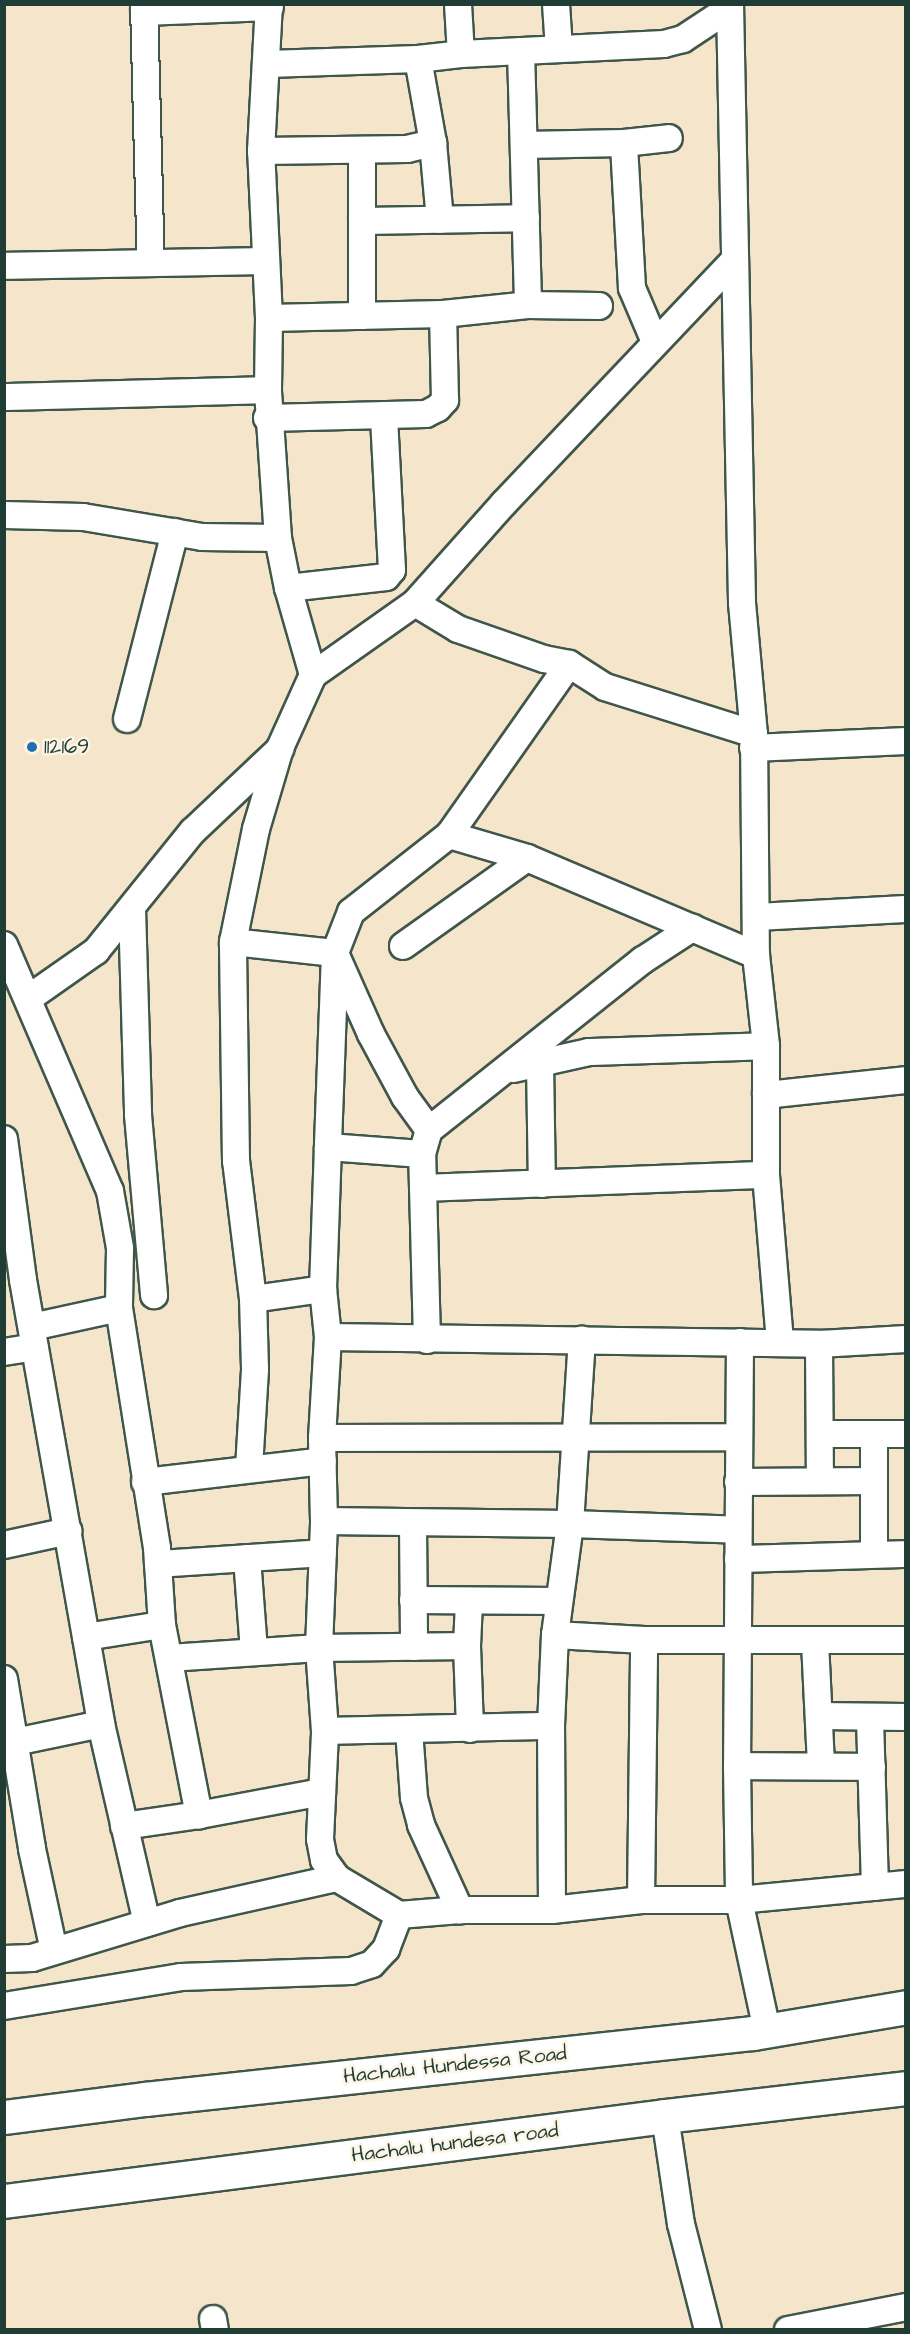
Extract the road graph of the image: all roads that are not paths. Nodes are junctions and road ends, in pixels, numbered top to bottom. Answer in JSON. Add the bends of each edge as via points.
{"nodes":[{"id":1,"x":458,"y":4,"type":"edge"},
{"id":2,"x":556,"y":4,"type":"edge"},
{"id":3,"x":269,"y":6,"type":"edge"},
{"id":4,"x":730,"y":6,"type":"edge"},
{"id":5,"x":144,"y":8,"type":"edge"},
{"id":6,"x":559,"y":49,"type":"junction"},
{"id":7,"x":521,"y":51,"type":"junction"},
{"id":8,"x":461,"y":54,"type":"junction"},
{"id":9,"x":418,"y":59,"type":"junction"},
{"id":10,"x":268,"y":64,"type":"junction"},
{"id":11,"x":669,"y":138,"type":"dead end"},
{"id":12,"x":433,"y":143,"type":"junction"},
{"id":13,"x":624,"y":143,"type":"junction"},
{"id":14,"x":524,"y":145,"type":"junction"},
{"id":15,"x":362,"y":150,"type":"junction"},
{"id":16,"x":261,"y":151,"type":"junction"},
{"id":17,"x":526,"y":218,"type":"junction"},
{"id":18,"x":440,"y":220,"type":"junction"},
{"id":19,"x":362,"y":221,"type":"junction"},
{"id":20,"x":735,"y":260,"type":"junction"},
{"id":21,"x":266,"y":261,"type":"junction"},
{"id":22,"x":151,"y":263,"type":"junction"},
{"id":23,"x":4,"y":266,"type":"edge"},
{"id":24,"x":528,"y":305,"type":"junction"},
{"id":25,"x":598,"y":306,"type":"dead end"},
{"id":26,"x":443,"y":314,"type":"junction"},
{"id":27,"x":362,"y":316,"type":"junction"},
{"id":28,"x":268,"y":318,"type":"junction"},
{"id":29,"x":655,"y":342,"type":"junction"},
{"id":30,"x":268,"y":390,"type":"junction"},
{"id":31,"x":4,"y":397,"type":"edge"},
{"id":32,"x":384,"y":415,"type":"junction"},
{"id":33,"x":267,"y":418,"type":"junction"},
{"id":34,"x":4,"y":515,"type":"edge"},
{"id":35,"x":175,"y":532,"type":"junction"},
{"id":36,"x":278,"y":538,"type":"junction"},
{"id":37,"x":288,"y":588,"type":"junction"},
{"id":38,"x":415,"y":603,"type":"junction"},
{"id":39,"x":569,"y":664,"type":"junction"},
{"id":40,"x":313,"y":675,"type":"junction"},
{"id":41,"x":127,"y":720,"type":"dead end"},
{"id":42,"x":753,"y":741,"type":"junction"},
{"id":43,"x":906,"y":741,"type":"edge"},
{"id":44,"x":280,"y":748,"type":"junction"},
{"id":45,"x":449,"y":835,"type":"junction"},
{"id":46,"x":527,"y":858,"type":"junction"},
{"id":47,"x":132,"y":909,"type":"junction"},
{"id":48,"x":906,"y":909,"type":"edge"},
{"id":49,"x":756,"y":916,"type":"junction"},
{"id":50,"x":692,"y":928,"type":"junction"},
{"id":51,"x":233,"y":942,"type":"junction"},
{"id":52,"x":4,"y":945,"type":"edge"},
{"id":53,"x":403,"y":946,"type":"dead end"},
{"id":54,"x":335,"y":953,"type":"junction"},
{"id":55,"x":756,"y":954,"type":"junction"},
{"id":56,"x":29,"y":998,"type":"junction"},
{"id":57,"x":766,"y":1046,"type":"junction"},
{"id":58,"x":540,"y":1062,"type":"junction"},
{"id":59,"x":501,"y":1071,"type":"junction"},
{"id":60,"x":906,"y":1080,"type":"edge"},
{"id":61,"x":766,"y":1095,"type":"junction"},
{"id":62,"x":4,"y":1139,"type":"edge"},
{"id":63,"x":426,"y":1142,"type":"junction"},
{"id":64,"x":328,"y":1147,"type":"junction"},
{"id":65,"x":766,"y":1175,"type":"junction"},
{"id":66,"x":542,"y":1184,"type":"junction"},
{"id":67,"x":423,"y":1188,"type":"junction"},
{"id":68,"x":323,"y":1289,"type":"junction"},
{"id":69,"x":154,"y":1295,"type":"dead end"},
{"id":70,"x":253,"y":1299,"type":"junction"},
{"id":71,"x":119,"y":1308,"type":"junction"},
{"id":72,"x":33,"y":1337,"type":"junction"},
{"id":73,"x":328,"y":1337,"type":"junction"},
{"id":74,"x":582,"y":1339,"type":"junction"},
{"id":75,"x":906,"y":1339,"type":"edge"},
{"id":76,"x":427,"y":1340,"type":"junction"},
{"id":77,"x":740,"y":1342,"type":"junction"},
{"id":78,"x":780,"y":1342,"type":"junction"},
{"id":79,"x":819,"y":1344,"type":"junction"},
{"id":80,"x":4,"y":1352,"type":"edge"},
{"id":81,"x":820,"y":1434,"type":"junction"},
{"id":82,"x":906,"y":1434,"type":"edge"},
{"id":83,"x":874,"y":1435,"type":"junction"},
{"id":84,"x":738,"y":1437,"type":"junction"},
{"id":85,"x":576,"y":1438,"type":"junction"},
{"id":86,"x":322,"y":1449,"type":"junction"},
{"id":87,"x":249,"y":1468,"type":"junction"},
{"id":88,"x":820,"y":1481,"type":"junction"},
{"id":89,"x":874,"y":1481,"type":"junction"},
{"id":90,"x":145,"y":1482,"type":"junction"},
{"id":91,"x":738,"y":1482,"type":"junction"},
{"id":92,"x":324,"y":1521,"type":"junction"},
{"id":93,"x":413,"y":1524,"type":"junction"},
{"id":94,"x":570,"y":1524,"type":"junction"},
{"id":95,"x":738,"y":1530,"type":"junction"},
{"id":96,"x":68,"y":1531,"type":"junction"},
{"id":97,"x":4,"y":1545,"type":"edge"},
{"id":98,"x":323,"y":1553,"type":"junction"},
{"id":99,"x":874,"y":1554,"type":"junction"},
{"id":100,"x":906,"y":1554,"type":"edge"},
{"id":101,"x":248,"y":1558,"type":"junction"},
{"id":102,"x":738,"y":1559,"type":"junction"},
{"id":103,"x":158,"y":1564,"type":"junction"},
{"id":104,"x":413,"y":1600,"type":"junction"},
{"id":105,"x":558,"y":1601,"type":"junction"},
{"id":106,"x":469,"y":1602,"type":"junction"},
{"id":107,"x":162,"y":1624,"type":"junction"},
{"id":108,"x":555,"y":1635,"type":"junction"},
{"id":109,"x":86,"y":1637,"type":"junction"},
{"id":110,"x":644,"y":1640,"type":"junction"},
{"id":111,"x":739,"y":1640,"type":"junction"},
{"id":112,"x":906,"y":1640,"type":"edge"},
{"id":113,"x":816,"y":1642,"type":"junction"},
{"id":114,"x":467,"y":1646,"type":"junction"},
{"id":115,"x":414,"y":1647,"type":"junction"},
{"id":116,"x":319,"y":1648,"type":"junction"},
{"id":117,"x":255,"y":1652,"type":"junction"},
{"id":118,"x":169,"y":1658,"type":"junction"},
{"id":119,"x":4,"y":1679,"type":"edge"},
{"id":120,"x":819,"y":1716,"type":"junction"},
{"id":121,"x":906,"y":1717,"type":"edge"},
{"id":122,"x":870,"y":1719,"type":"junction"},
{"id":123,"x":101,"y":1724,"type":"junction"},
{"id":124,"x":551,"y":1726,"type":"junction"},
{"id":125,"x":470,"y":1729,"type":"junction"},
{"id":126,"x":409,"y":1730,"type":"junction"},
{"id":127,"x":325,"y":1731,"type":"junction"},
{"id":128,"x":15,"y":1742,"type":"junction"},
{"id":129,"x":821,"y":1765,"type":"junction"},
{"id":130,"x":737,"y":1766,"type":"junction"},
{"id":131,"x":872,"y":1767,"type":"junction"},
{"id":132,"x":322,"y":1792,"type":"junction"},
{"id":133,"x":14,"y":1796,"type":"edge"},
{"id":134,"x":199,"y":1815,"type":"junction"},
{"id":135,"x":124,"y":1826,"type":"junction"},
{"id":136,"x":337,"y":1878,"type":"junction"},
{"id":137,"x":906,"y":1884,"type":"edge"},
{"id":138,"x":875,"y":1887,"type":"junction"},
{"id":139,"x":641,"y":1900,"type":"junction"},
{"id":140,"x":739,"y":1900,"type":"junction"},
{"id":141,"x":460,"y":1910,"type":"junction"},
{"id":142,"x":552,"y":1910,"type":"junction"},
{"id":143,"x":399,"y":1915,"type":"junction"},
{"id":144,"x":147,"y":1923,"type":"junction"},
{"id":145,"x":54,"y":1951,"type":"junction"},
{"id":146,"x":4,"y":1959,"type":"edge"},
{"id":147,"x":4,"y":2006,"type":"edge"},
{"id":148,"x":906,"y":2007,"type":"edge"},
{"id":149,"x":767,"y":2031,"type":"junction"},
{"id":150,"x":906,"y":2088,"type":"edge"},
{"id":151,"x":665,"y":2116,"type":"junction"},
{"id":152,"x":4,"y":2117,"type":"edge"},
{"id":153,"x":4,"y":2201,"type":"edge"},
{"id":154,"x":906,"y":2307,"type":"edge"},
{"id":155,"x":881,"y":2321,"type":"edge"},
{"id":156,"x":797,"y":2329,"type":"edge"},
{"id":157,"x":708,"y":2330,"type":"edge"}],
"edges":[{"from":1,"to":8,"type":"street"},
{"from":2,"to":6,"type":"street"},
{"from":3,"to":5,"type":"street"},
{"from":3,"to":10,"type":"street"},
{"from":4,"to":6,"type":"street","via":[[683,39],[664,44]]},
{"from":4,"to":20,"type":"street"},
{"from":5,"to":22,"type":"street"},
{"from":6,"to":7,"type":"street"},
{"from":7,"to":8,"type":"street"},
{"from":7,"to":14,"type":"street"},
{"from":8,"to":9,"type":"street"},
{"from":9,"to":10,"type":"street"},
{"from":9,"to":12,"type":"street"},
{"from":10,"to":16,"type":"street"},
{"from":11,"to":13,"type":"street"},
{"from":12,"to":15,"type":"street","via":[[407,149]]},
{"from":12,"to":18,"type":"street"},
{"from":13,"to":14,"type":"street"},
{"from":13,"to":29,"type":"street","via":[[632,288]]},
{"from":14,"to":17,"type":"street"},
{"from":15,"to":16,"type":"street"},
{"from":15,"to":19,"type":"street"},
{"from":16,"to":21,"type":"street"},
{"from":17,"to":18,"type":"street"},
{"from":17,"to":24,"type":"street"},
{"from":18,"to":19,"type":"street"},
{"from":19,"to":27,"type":"street"},
{"from":20,"to":29,"type":"street"},
{"from":20,"to":42,"type":"street","via":[[742,603]]},
{"from":21,"to":22,"type":"street"},
{"from":21,"to":28,"type":"street"},
{"from":22,"to":23,"type":"street"},
{"from":24,"to":25,"type":"street"},
{"from":24,"to":26,"type":"street"},
{"from":26,"to":27,"type":"street"},
{"from":26,"to":32,"type":"street","via":[[445,400],[426,414]]},
{"from":27,"to":28,"type":"street"},
{"from":28,"to":30,"type":"street"},
{"from":29,"to":38,"type":"street"},
{"from":30,"to":31,"type":"street"},
{"from":30,"to":33,"type":"street"},
{"from":32,"to":33,"type":"street"},
{"from":32,"to":37,"type":"street","via":[[392,570],[386,577]]},
{"from":33,"to":36,"type":"street"},
{"from":34,"to":35,"type":"street","via":[[83,517]]},
{"from":35,"to":36,"type":"street","via":[[202,537]]},
{"from":35,"to":41,"type":"street"},
{"from":36,"to":37,"type":"street"},
{"from":37,"to":40,"type":"street"},
{"from":38,"to":39,"type":"street","via":[[458,629]]},
{"from":38,"to":40,"type":"street"},
{"from":39,"to":42,"type":"street","via":[[605,687]]},
{"from":39,"to":45,"type":"street"},
{"from":40,"to":44,"type":"street"},
{"from":42,"to":43,"type":"street"},
{"from":42,"to":49,"type":"street"},
{"from":44,"to":47,"type":"street","via":[[193,831]]},
{"from":44,"to":51,"type":"street","via":[[256,829]]},
{"from":45,"to":46,"type":"street"},
{"from":45,"to":54,"type":"street","via":[[351,912]]},
{"from":46,"to":50,"type":"street"},
{"from":46,"to":53,"type":"street"},
{"from":47,"to":56,"type":"street","via":[[96,951]]},
{"from":47,"to":69,"type":"street","via":[[138,1115]]},
{"from":48,"to":49,"type":"street"},
{"from":49,"to":55,"type":"street"},
{"from":50,"to":55,"type":"street"},
{"from":50,"to":59,"type":"street","via":[[643,960]]},
{"from":51,"to":54,"type":"street"},
{"from":51,"to":70,"type":"street","via":[[237,1161]]},
{"from":52,"to":56,"type":"street"},
{"from":54,"to":63,"type":"street"},
{"from":54,"to":64,"type":"street"},
{"from":55,"to":57,"type":"street"},
{"from":56,"to":71,"type":"street","via":[[110,1191],[120,1248]]},
{"from":57,"to":58,"type":"street","via":[[589,1052]]},
{"from":57,"to":61,"type":"street"},
{"from":58,"to":59,"type":"street"},
{"from":58,"to":66,"type":"street"},
{"from":59,"to":63,"type":"street"},
{"from":60,"to":61,"type":"street"},
{"from":61,"to":65,"type":"street"},
{"from":62,"to":72,"type":"street"},
{"from":63,"to":64,"type":"street"},
{"from":63,"to":67,"type":"street"},
{"from":64,"to":68,"type":"street"},
{"from":65,"to":66,"type":"street"},
{"from":65,"to":78,"type":"street"},
{"from":66,"to":67,"type":"street"},
{"from":67,"to":76,"type":"street"},
{"from":68,"to":70,"type":"street"},
{"from":68,"to":73,"type":"street"},
{"from":70,"to":87,"type":"street","via":[[255,1369]]},
{"from":71,"to":72,"type":"street"},
{"from":71,"to":90,"type":"street"},
{"from":72,"to":80,"type":"street"},
{"from":72,"to":96,"type":"street"},
{"from":73,"to":76,"type":"street"},
{"from":73,"to":86,"type":"street"},
{"from":74,"to":76,"type":"street"},
{"from":74,"to":77,"type":"street"},
{"from":74,"to":85,"type":"street"},
{"from":75,"to":79,"type":"street"},
{"from":77,"to":78,"type":"street"},
{"from":77,"to":84,"type":"street"},
{"from":78,"to":79,"type":"street"},
{"from":79,"to":81,"type":"street"},
{"from":81,"to":83,"type":"street"},
{"from":81,"to":88,"type":"street"},
{"from":82,"to":83,"type":"street"},
{"from":83,"to":89,"type":"street"},
{"from":84,"to":85,"type":"street"},
{"from":84,"to":91,"type":"street"},
{"from":85,"to":86,"type":"street"},
{"from":85,"to":94,"type":"street"},
{"from":86,"to":87,"type":"street"},
{"from":86,"to":92,"type":"street"},
{"from":87,"to":90,"type":"street"},
{"from":88,"to":89,"type":"street"},
{"from":88,"to":91,"type":"street"},
{"from":89,"to":99,"type":"street"},
{"from":90,"to":103,"type":"street"},
{"from":91,"to":95,"type":"street"},
{"from":92,"to":93,"type":"street"},
{"from":92,"to":98,"type":"street"},
{"from":93,"to":94,"type":"street"},
{"from":93,"to":104,"type":"street"},
{"from":94,"to":95,"type":"street"},
{"from":94,"to":105,"type":"street"},
{"from":95,"to":102,"type":"street"},
{"from":96,"to":97,"type":"street"},
{"from":96,"to":109,"type":"street"},
{"from":98,"to":101,"type":"street"},
{"from":98,"to":116,"type":"street"},
{"from":99,"to":100,"type":"street"},
{"from":99,"to":102,"type":"street"},
{"from":101,"to":103,"type":"street"},
{"from":101,"to":117,"type":"street"},
{"from":102,"to":111,"type":"street"},
{"from":103,"to":107,"type":"street"},
{"from":104,"to":106,"type":"street"},
{"from":104,"to":115,"type":"street"},
{"from":105,"to":106,"type":"street"},
{"from":105,"to":108,"type":"street"},
{"from":106,"to":114,"type":"street"},
{"from":107,"to":109,"type":"street"},
{"from":107,"to":118,"type":"street"},
{"from":108,"to":110,"type":"street"},
{"from":108,"to":124,"type":"street"},
{"from":109,"to":123,"type":"street"},
{"from":110,"to":111,"type":"street"},
{"from":110,"to":139,"type":"street"},
{"from":111,"to":113,"type":"street"},
{"from":111,"to":130,"type":"street"},
{"from":112,"to":113,"type":"street"},
{"from":113,"to":120,"type":"street"},
{"from":114,"to":115,"type":"street"},
{"from":114,"to":125,"type":"street"},
{"from":115,"to":116,"type":"street"},
{"from":116,"to":117,"type":"street"},
{"from":116,"to":127,"type":"street"},
{"from":117,"to":118,"type":"street"},
{"from":118,"to":134,"type":"street"},
{"from":119,"to":128,"type":"street"},
{"from":120,"to":122,"type":"street"},
{"from":120,"to":129,"type":"street"},
{"from":121,"to":122,"type":"street"},
{"from":122,"to":131,"type":"street"},
{"from":123,"to":128,"type":"street"},
{"from":123,"to":135,"type":"street"},
{"from":124,"to":125,"type":"street"},
{"from":124,"to":142,"type":"street"},
{"from":125,"to":126,"type":"street"},
{"from":126,"to":127,"type":"street"},
{"from":126,"to":141,"type":"street","via":[[416,1807]]},
{"from":127,"to":132,"type":"street"},
{"from":128,"to":133,"type":"street"},
{"from":129,"to":130,"type":"street"},
{"from":129,"to":131,"type":"street"},
{"from":130,"to":140,"type":"street"},
{"from":131,"to":138,"type":"street"},
{"from":132,"to":134,"type":"street"},
{"from":132,"to":136,"type":"street","via":[[320,1839],[324,1860]]},
{"from":133,"to":145,"type":"street"},
{"from":134,"to":135,"type":"street"},
{"from":135,"to":144,"type":"street"},
{"from":136,"to":143,"type":"street"},
{"from":136,"to":144,"type":"street"},
{"from":137,"to":138,"type":"street"},
{"from":138,"to":140,"type":"street"},
{"from":139,"to":140,"type":"street"},
{"from":139,"to":142,"type":"street"},
{"from":140,"to":149,"type":"street"},
{"from":141,"to":142,"type":"street"},
{"from":141,"to":143,"type":"street"},
{"from":143,"to":147,"type":"street","via":[[386,1948],[372,1964],[351,1971],[181,1977]]},
{"from":144,"to":145,"type":"street"},
{"from":145,"to":146,"type":"street","via":[[32,1958]]},
{"from":148,"to":149,"type":"main road","name":"Hachalu Hundessa Road"},
{"from":149,"to":152,"type":"main road","name":"Hachalu Hundessa Road","via":[[145,2098]]},
{"from":150,"to":151,"type":"main road","name":"Hachalu hundesa road"},
{"from":151,"to":153,"type":"main road","name":"Hachalu hundesa road"},
{"from":151,"to":157,"type":"street","via":[[681,2224]]},
{"from":154,"to":155,"type":"street"},
{"from":155,"to":156,"type":"street"}]}
